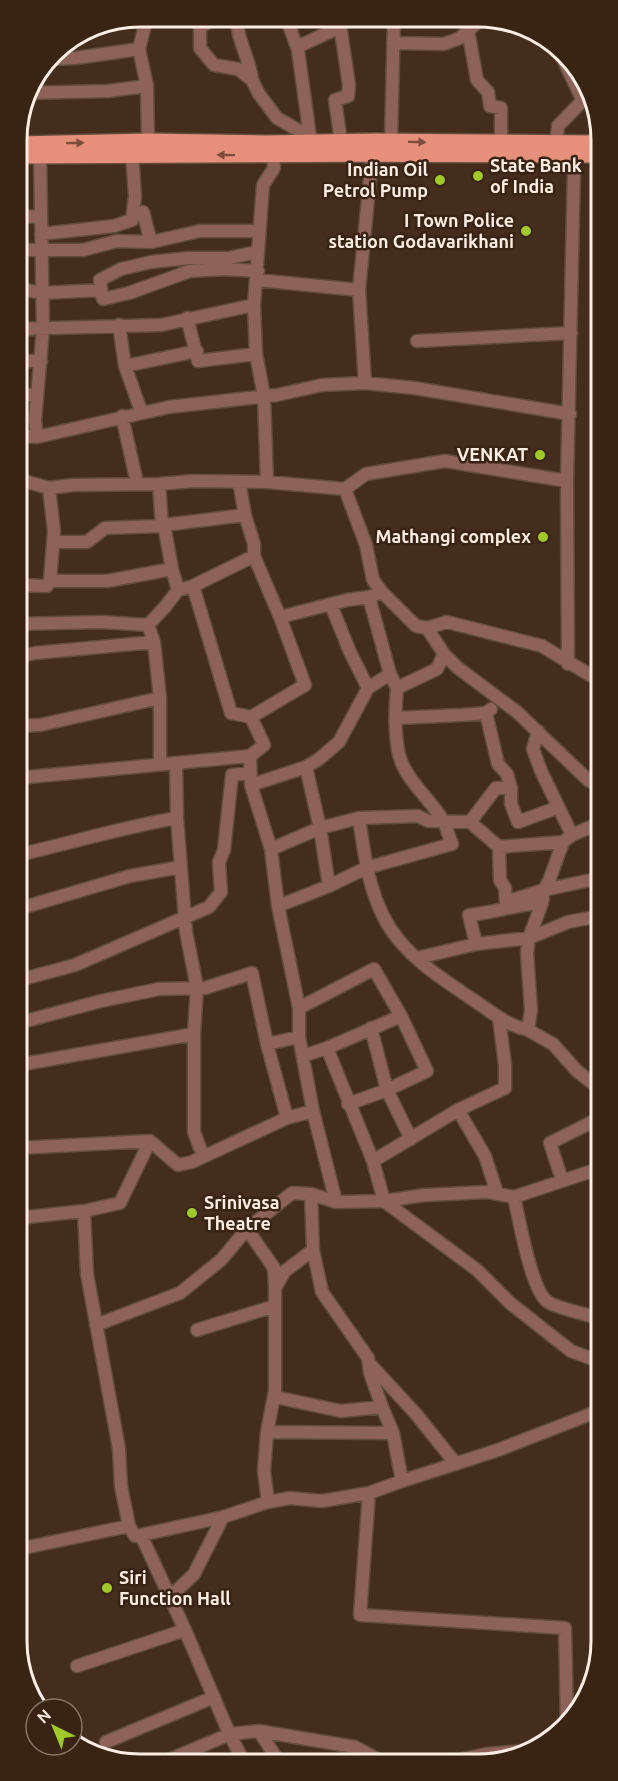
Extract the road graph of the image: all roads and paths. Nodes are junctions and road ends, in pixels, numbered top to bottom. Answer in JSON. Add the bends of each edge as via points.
{"nodes":[{"id":1,"x":144,"y":27,"type":"edge"},
{"id":2,"x":200,"y":27,"type":"edge"},
{"id":3,"x":238,"y":27,"type":"edge"},
{"id":4,"x":290,"y":27,"type":"edge"},
{"id":5,"x":332,"y":27,"type":"edge"},
{"id":6,"x":340,"y":27,"type":"edge"},
{"id":7,"x":394,"y":27,"type":"edge"},
{"id":8,"x":466,"y":27,"type":"edge"},
{"id":9,"x":467,"y":27,"type":"edge"},
{"id":10,"x":393,"y":43,"type":"junction"},
{"id":11,"x":297,"y":46,"type":"junction"},
{"id":12,"x":139,"y":49,"type":"junction"},
{"id":13,"x":61,"y":59,"type":"edge"},
{"id":14,"x":252,"y":80,"type":"junction"},
{"id":15,"x":147,"y":86,"type":"junction"},
{"id":16,"x":38,"y":93,"type":"edge"},
{"id":17,"x":583,"y":100,"type":"edge"},
{"id":18,"x":311,"y":139,"type":"junction"},
{"id":19,"x":148,"y":141,"type":"junction"},
{"id":20,"x":341,"y":142,"type":"junction"},
{"id":21,"x":501,"y":143,"type":"junction"},
{"id":22,"x":27,"y":144,"type":"edge"},
{"id":23,"x":591,"y":144,"type":"edge"},
{"id":24,"x":381,"y":148,"type":"junction"},
{"id":25,"x":566,"y":148,"type":"junction"},
{"id":26,"x":591,"y":153,"type":"edge"},
{"id":27,"x":132,"y":154,"type":"junction"},
{"id":28,"x":273,"y":155,"type":"junction"},
{"id":29,"x":27,"y":156,"type":"edge"},
{"id":30,"x":40,"y":156,"type":"junction"},
{"id":31,"x":27,"y":216,"type":"edge"},
{"id":32,"x":40,"y":217,"type":"junction"},
{"id":33,"x":132,"y":217,"type":"junction"},
{"id":34,"x":258,"y":231,"type":"junction"},
{"id":35,"x":41,"y":234,"type":"junction"},
{"id":36,"x":151,"y":242,"type":"junction"},
{"id":37,"x":27,"y":250,"type":"edge"},
{"id":38,"x":41,"y":250,"type":"junction"},
{"id":39,"x":258,"y":252,"type":"junction"},
{"id":40,"x":257,"y":276,"type":"junction"},
{"id":41,"x":27,"y":290,"type":"edge"},
{"id":42,"x":359,"y":290,"type":"junction"},
{"id":43,"x":41,"y":293,"type":"junction"},
{"id":44,"x":102,"y":294,"type":"junction"},
{"id":45,"x":254,"y":305,"type":"junction"},
{"id":46,"x":187,"y":318,"type":"junction"},
{"id":47,"x":119,"y":325,"type":"junction"},
{"id":48,"x":27,"y":329,"type":"edge"},
{"id":49,"x":43,"y":329,"type":"junction"},
{"id":50,"x":571,"y":333,"type":"junction"},
{"id":51,"x":417,"y":341,"type":"dead end"},
{"id":52,"x":197,"y":351,"type":"junction"},
{"id":53,"x":256,"y":354,"type":"junction"},
{"id":54,"x":27,"y":361,"type":"edge"},
{"id":55,"x":40,"y":361,"type":"junction"},
{"id":56,"x":125,"y":366,"type":"junction"},
{"id":57,"x":365,"y":383,"type":"junction"},
{"id":58,"x":27,"y":395,"type":"edge"},
{"id":59,"x":38,"y":395,"type":"junction"},
{"id":60,"x":264,"y":396,"type":"junction"},
{"id":61,"x":141,"y":411,"type":"junction"},
{"id":62,"x":570,"y":414,"type":"junction"},
{"id":63,"x":122,"y":416,"type":"junction"},
{"id":64,"x":27,"y":436,"type":"edge"},
{"id":65,"x":37,"y":437,"type":"junction"},
{"id":66,"x":567,"y":481,"type":"junction"},
{"id":67,"x":27,"y":482,"type":"edge"},
{"id":68,"x":239,"y":482,"type":"junction"},
{"id":69,"x":267,"y":482,"type":"junction"},
{"id":70,"x":137,"y":483,"type":"junction"},
{"id":71,"x":159,"y":484,"type":"junction"},
{"id":72,"x":49,"y":488,"type":"junction"},
{"id":73,"x":345,"y":489,"type":"junction"},
{"id":74,"x":245,"y":515,"type":"junction"},
{"id":75,"x":163,"y":526,"type":"junction"},
{"id":76,"x":53,"y":542,"type":"junction"},
{"id":77,"x":254,"y":556,"type":"junction"},
{"id":78,"x":172,"y":569,"type":"junction"},
{"id":79,"x":50,"y":581,"type":"junction"},
{"id":80,"x":27,"y":585,"type":"edge"},
{"id":81,"x":193,"y":586,"type":"junction"},
{"id":82,"x":178,"y":590,"type":"junction"},
{"id":83,"x":382,"y":592,"type":"junction"},
{"id":84,"x":369,"y":597,"type":"junction"},
{"id":85,"x":331,"y":605,"type":"junction"},
{"id":86,"x":280,"y":617,"type":"junction"},
{"id":87,"x":27,"y":624,"type":"edge"},
{"id":88,"x":148,"y":625,"type":"junction"},
{"id":89,"x":427,"y":628,"type":"junction"},
{"id":90,"x":154,"y":642,"type":"junction"},
{"id":91,"x":444,"y":654,"type":"junction"},
{"id":92,"x":27,"y":655,"type":"edge"},
{"id":93,"x":568,"y":664,"type":"junction"},
{"id":94,"x":390,"y":674,"type":"junction"},
{"id":95,"x":591,"y":675,"type":"edge"},
{"id":96,"x":368,"y":688,"type":"junction"},
{"id":97,"x":397,"y":688,"type":"junction"},
{"id":98,"x":159,"y":698,"type":"junction"},
{"id":99,"x":503,"y":703,"type":"junction"},
{"id":100,"x":486,"y":712,"type":"junction"},
{"id":101,"x":251,"y":717,"type":"junction"},
{"id":102,"x":397,"y":718,"type":"junction"},
{"id":103,"x":27,"y":726,"type":"edge"},
{"id":104,"x":537,"y":731,"type":"junction"},
{"id":105,"x":250,"y":756,"type":"junction"},
{"id":106,"x":160,"y":763,"type":"junction"},
{"id":107,"x":176,"y":764,"type":"junction"},
{"id":108,"x":306,"y":767,"type":"junction"},
{"id":109,"x":27,"y":777,"type":"edge"},
{"id":110,"x":250,"y":779,"type":"junction"},
{"id":111,"x":591,"y":782,"type":"edge"},
{"id":112,"x":511,"y":788,"type":"junction"},
{"id":113,"x":557,"y":804,"type":"junction"},
{"id":114,"x":177,"y":818,"type":"junction"},
{"id":115,"x":359,"y":818,"type":"junction"},
{"id":116,"x":443,"y":821,"type":"junction"},
{"id":117,"x":470,"y":822,"type":"junction"},
{"id":118,"x":591,"y":827,"type":"edge"},
{"id":119,"x":320,"y":828,"type":"junction"},
{"id":120,"x":568,"y":838,"type":"junction"},
{"id":121,"x":499,"y":847,"type":"junction"},
{"id":122,"x":271,"y":849,"type":"junction"},
{"id":123,"x":27,"y":853,"type":"edge"},
{"id":124,"x":181,"y":867,"type":"junction"},
{"id":125,"x":366,"y":868,"type":"junction"},
{"id":126,"x":591,"y":880,"type":"edge"},
{"id":127,"x":329,"y":886,"type":"junction"},
{"id":128,"x":544,"y":890,"type":"junction"},
{"id":129,"x":542,"y":903,"type":"junction"},
{"id":130,"x":507,"y":904,"type":"junction"},
{"id":131,"x":27,"y":906,"type":"edge"},
{"id":132,"x":278,"y":906,"type":"junction"},
{"id":133,"x":591,"y":918,"type":"edge"},
{"id":134,"x":185,"y":919,"type":"junction"},
{"id":135,"x":529,"y":938,"type":"junction"},
{"id":136,"x":476,"y":944,"type":"junction"},
{"id":137,"x":417,"y":958,"type":"junction"},
{"id":138,"x":27,"y":978,"type":"edge"},
{"id":139,"x":197,"y":987,"type":"junction"},
{"id":140,"x":299,"y":1008,"type":"junction"},
{"id":141,"x":401,"y":1016,"type":"junction"},
{"id":142,"x":499,"y":1018,"type":"junction"},
{"id":143,"x":27,"y":1021,"type":"edge"},
{"id":144,"x":371,"y":1028,"type":"junction"},
{"id":145,"x":528,"y":1030,"type":"junction"},
{"id":146,"x":194,"y":1034,"type":"junction"},
{"id":147,"x":299,"y":1037,"type":"junction"},
{"id":148,"x":267,"y":1044,"type":"junction"},
{"id":149,"x":327,"y":1048,"type":"junction"},
{"id":150,"x":303,"y":1056,"type":"junction"},
{"id":151,"x":27,"y":1063,"type":"edge"},
{"id":152,"x":591,"y":1082,"type":"edge"},
{"id":153,"x":387,"y":1090,"type":"junction"},
{"id":154,"x":348,"y":1104,"type":"junction"},
{"id":155,"x":458,"y":1110,"type":"junction"},
{"id":156,"x":313,"y":1111,"type":"junction"},
{"id":157,"x":287,"y":1118,"type":"junction"},
{"id":158,"x":591,"y":1122,"type":"edge"},
{"id":159,"x":411,"y":1139,"type":"junction"},
{"id":160,"x":150,"y":1141,"type":"junction"},
{"id":161,"x":27,"y":1148,"type":"edge"},
{"id":162,"x":203,"y":1156,"type":"junction"},
{"id":163,"x":373,"y":1161,"type":"junction"},
{"id":164,"x":591,"y":1171,"type":"edge"},
{"id":165,"x":562,"y":1180,"type":"junction"},
{"id":166,"x":497,"y":1193,"type":"junction"},
{"id":167,"x":311,"y":1194,"type":"junction"},
{"id":168,"x":514,"y":1197,"type":"junction"},
{"id":169,"x":384,"y":1201,"type":"junction"},
{"id":170,"x":336,"y":1202,"type":"junction"},
{"id":171,"x":84,"y":1210,"type":"junction"},
{"id":172,"x":27,"y":1217,"type":"edge"},
{"id":173,"x":247,"y":1229,"type":"junction"},
{"id":174,"x":313,"y":1250,"type":"junction"},
{"id":175,"x":275,"y":1288,"type":"junction"},
{"id":176,"x":276,"y":1306,"type":"junction"},
{"id":177,"x":591,"y":1315,"type":"edge"},
{"id":178,"x":96,"y":1325,"type":"junction"},
{"id":179,"x":197,"y":1330,"type":"dead end"},
{"id":180,"x":591,"y":1358,"type":"edge"},
{"id":181,"x":368,"y":1362,"type":"junction"},
{"id":182,"x":275,"y":1397,"type":"junction"},
{"id":183,"x":382,"y":1407,"type":"junction"},
{"id":184,"x":591,"y":1414,"type":"edge"},
{"id":185,"x":267,"y":1432,"type":"junction"},
{"id":186,"x":393,"y":1432,"type":"junction"},
{"id":187,"x":456,"y":1464,"type":"junction"},
{"id":188,"x":402,"y":1481,"type":"junction"},
{"id":189,"x":369,"y":1493,"type":"junction"},
{"id":190,"x":268,"y":1502,"type":"junction"},
{"id":191,"x":223,"y":1517,"type":"junction"},
{"id":192,"x":129,"y":1526,"type":"junction"},
{"id":193,"x":141,"y":1535,"type":"junction"},
{"id":194,"x":27,"y":1547,"type":"edge"},
{"id":195,"x":170,"y":1597,"type":"junction"},
{"id":196,"x":185,"y":1630,"type":"junction"},
{"id":197,"x":77,"y":1666,"type":"dead end"},
{"id":198,"x":214,"y":1697,"type":"junction"},
{"id":199,"x":567,"y":1712,"type":"edge"},
{"id":200,"x":259,"y":1731,"type":"junction"},
{"id":201,"x":230,"y":1734,"type":"junction"},
{"id":202,"x":106,"y":1742,"type":"dead end"},
{"id":203,"x":183,"y":1754,"type":"edge"},
{"id":204,"x":240,"y":1754,"type":"edge"},
{"id":205,"x":274,"y":1754,"type":"edge"},
{"id":206,"x":369,"y":1754,"type":"edge"}],
"edges":[{"from":1,"to":12,"type":"street"},
{"from":2,"to":14,"type":"street","via":[[200,48],[214,65],[238,69]]},
{"from":3,"to":14,"type":"street"},
{"from":4,"to":11,"type":"street"},
{"from":5,"to":11,"type":"street"},
{"from":6,"to":20,"type":"street","via":[[349,86],[348,96],[335,100]]},
{"from":7,"to":10,"type":"street"},
{"from":8,"to":10,"type":"street","via":[[460,38],[444,44]]},
{"from":9,"to":21,"type":"street","via":[[477,80],[488,92],[490,106],[501,108]]},
{"from":10,"to":24,"type":"street"},
{"from":11,"to":18,"type":"street"},
{"from":12,"to":13,"type":"street"},
{"from":12,"to":15,"type":"street"},
{"from":14,"to":18,"type":"street","via":[[277,118]]},
{"from":15,"to":16,"type":"street"},
{"from":15,"to":19,"type":"street"},
{"from":17,"to":25,"type":"street","via":[[558,126]]},
{"from":18,"to":19,"type":"main road","via":[[266,143]]},
{"from":18,"to":20,"type":"main road"},
{"from":22,"to":19,"type":"main road","one_way":true},
{"from":20,"to":24,"type":"main road"},
{"from":24,"to":21,"type":"main road","one_way":true},
{"from":21,"to":25,"type":"main road"},
{"from":23,"to":25,"type":"main road"},
{"from":24,"to":25,"type":"main road"},
{"from":24,"to":28,"type":"main road"},
{"from":24,"to":42,"type":"street"},
{"from":25,"to":26,"type":"main road"},
{"from":25,"to":50,"type":"street"},
{"from":28,"to":27,"type":"main road","one_way":true},
{"from":27,"to":30,"type":"main road"},
{"from":27,"to":33,"type":"street"},
{"from":28,"to":34,"type":"street","via":[[274,168],[263,185]]},
{"from":29,"to":30,"type":"main road"},
{"from":30,"to":32,"type":"street"},
{"from":31,"to":32,"type":"street"},
{"from":32,"to":35,"type":"street"},
{"from":33,"to":35,"type":"street","via":[[114,226]]},
{"from":33,"to":36,"type":"street","via":[[143,212]]},
{"from":34,"to":36,"type":"street","via":[[200,231]]},
{"from":34,"to":39,"type":"street"},
{"from":35,"to":38,"type":"street"},
{"from":36,"to":38,"type":"street","via":[[117,241],[83,250]]},
{"from":37,"to":38,"type":"street"},
{"from":38,"to":43,"type":"street"},
{"from":39,"to":40,"type":"street"},
{"from":39,"to":44,"type":"street","via":[[228,258],[151,262],[121,269],[100,280]]},
{"from":40,"to":42,"type":"street"},
{"from":40,"to":44,"type":"street","via":[[225,269],[190,271],[129,293]]},
{"from":40,"to":45,"type":"street"},
{"from":41,"to":43,"type":"street"},
{"from":42,"to":57,"type":"street"},
{"from":43,"to":44,"type":"street"},
{"from":43,"to":49,"type":"street"},
{"from":45,"to":46,"type":"street"},
{"from":45,"to":53,"type":"street"},
{"from":46,"to":47,"type":"street","via":[[161,324]]},
{"from":46,"to":52,"type":"street"},
{"from":47,"to":49,"type":"street"},
{"from":47,"to":56,"type":"street"},
{"from":48,"to":49,"type":"street"},
{"from":49,"to":55,"type":"street"},
{"from":50,"to":51,"type":"street"},
{"from":50,"to":62,"type":"street"},
{"from":52,"to":53,"type":"street","via":[[198,361]]},
{"from":52,"to":56,"type":"street"},
{"from":53,"to":60,"type":"street"},
{"from":54,"to":55,"type":"street"},
{"from":55,"to":59,"type":"street"},
{"from":56,"to":61,"type":"street"},
{"from":57,"to":60,"type":"street","via":[[322,385]]},
{"from":57,"to":62,"type":"street"},
{"from":58,"to":59,"type":"street"},
{"from":59,"to":65,"type":"street"},
{"from":60,"to":61,"type":"street"},
{"from":60,"to":69,"type":"street"},
{"from":61,"to":63,"type":"street"},
{"from":62,"to":66,"type":"street"},
{"from":63,"to":65,"type":"street"},
{"from":63,"to":70,"type":"street"},
{"from":64,"to":65,"type":"street"},
{"from":66,"to":73,"type":"street","via":[[445,460],[366,474]]},
{"from":66,"to":93,"type":"street"},
{"from":67,"to":72,"type":"street"},
{"from":68,"to":69,"type":"street"},
{"from":68,"to":71,"type":"street"},
{"from":68,"to":74,"type":"street"},
{"from":69,"to":73,"type":"street"},
{"from":70,"to":71,"type":"street"},
{"from":70,"to":72,"type":"street"},
{"from":71,"to":75,"type":"street"},
{"from":72,"to":76,"type":"street"},
{"from":73,"to":83,"type":"street","via":[[366,545],[374,580]]},
{"from":74,"to":75,"type":"street"},
{"from":74,"to":77,"type":"street"},
{"from":75,"to":76,"type":"street","via":[[105,528],[87,542]]},
{"from":75,"to":78,"type":"street"},
{"from":76,"to":79,"type":"street"},
{"from":77,"to":81,"type":"street"},
{"from":77,"to":86,"type":"street"},
{"from":78,"to":79,"type":"street","via":[[107,581]]},
{"from":78,"to":82,"type":"street"},
{"from":79,"to":80,"type":"street","via":[[47,586]]},
{"from":81,"to":82,"type":"street"},
{"from":81,"to":101,"type":"street","via":[[231,713]]},
{"from":82,"to":88,"type":"street"},
{"from":83,"to":84,"type":"street"},
{"from":83,"to":89,"type":"street","via":[[416,626]]},
{"from":84,"to":85,"type":"street"},
{"from":84,"to":94,"type":"street"},
{"from":85,"to":86,"type":"street"},
{"from":85,"to":96,"type":"street"},
{"from":86,"to":101,"type":"street","via":[[305,686]]},
{"from":87,"to":88,"type":"street"},
{"from":88,"to":90,"type":"street"},
{"from":89,"to":91,"type":"street"},
{"from":89,"to":93,"type":"street","via":[[447,622],[542,646]]},
{"from":90,"to":92,"type":"street"},
{"from":90,"to":98,"type":"street"},
{"from":91,"to":97,"type":"street","via":[[437,669]]},
{"from":91,"to":99,"type":"street"},
{"from":93,"to":95,"type":"street"},
{"from":94,"to":96,"type":"street"},
{"from":94,"to":97,"type":"street"},
{"from":96,"to":108,"type":"street","via":[[339,742]]},
{"from":97,"to":102,"type":"street"},
{"from":98,"to":103,"type":"street"},
{"from":98,"to":106,"type":"street"},
{"from":99,"to":100,"type":"street"},
{"from":99,"to":104,"type":"street"},
{"from":100,"to":102,"type":"street"},
{"from":100,"to":112,"type":"street","via":[[498,764],[507,774]]},
{"from":101,"to":105,"type":"street","via":[[264,745]]},
{"from":102,"to":116,"type":"street","via":[[401,762]]},
{"from":104,"to":111,"type":"street"},
{"from":104,"to":113,"type":"street","via":[[533,749]]},
{"from":105,"to":107,"type":"street"},
{"from":105,"to":110,"type":"street"},
{"from":106,"to":107,"type":"street"},
{"from":106,"to":109,"type":"street"},
{"from":107,"to":114,"type":"street"},
{"from":108,"to":110,"type":"street"},
{"from":108,"to":119,"type":"street"},
{"from":110,"to":122,"type":"street"},
{"from":110,"to":134,"type":"street","via":[[232,775],[224,850],[219,862],[221,892],[208,907]]},
{"from":112,"to":113,"type":"street","via":[[511,804],[518,822]]},
{"from":112,"to":117,"type":"street","via":[[496,788]]},
{"from":113,"to":120,"type":"street"},
{"from":114,"to":123,"type":"street"},
{"from":114,"to":124,"type":"street"},
{"from":115,"to":116,"type":"street","via":[[418,816]]},
{"from":115,"to":119,"type":"street"},
{"from":115,"to":125,"type":"street"},
{"from":116,"to":117,"type":"street"},
{"from":116,"to":125,"type":"street","via":[[452,844]]},
{"from":117,"to":121,"type":"street"},
{"from":118,"to":120,"type":"street"},
{"from":119,"to":122,"type":"street"},
{"from":119,"to":127,"type":"street"},
{"from":120,"to":121,"type":"street"},
{"from":120,"to":128,"type":"street"},
{"from":121,"to":130,"type":"street","via":[[500,880]]},
{"from":122,"to":132,"type":"street"},
{"from":124,"to":131,"type":"street","via":[[130,876]]},
{"from":124,"to":134,"type":"street"},
{"from":125,"to":127,"type":"street"},
{"from":125,"to":137,"type":"street","via":[[379,907],[397,939]]},
{"from":126,"to":128,"type":"street"},
{"from":127,"to":132,"type":"street"},
{"from":128,"to":129,"type":"street"},
{"from":128,"to":130,"type":"street"},
{"from":129,"to":130,"type":"street"},
{"from":129,"to":135,"type":"street"},
{"from":130,"to":136,"type":"street","via":[[489,914],[469,915]]},
{"from":132,"to":140,"type":"street"},
{"from":133,"to":135,"type":"street","via":[[568,922]]},
{"from":134,"to":138,"type":"street","via":[[75,965]]},
{"from":134,"to":139,"type":"street"},
{"from":135,"to":136,"type":"street"},
{"from":135,"to":145,"type":"street"},
{"from":136,"to":137,"type":"street"},
{"from":137,"to":142,"type":"street"},
{"from":139,"to":143,"type":"street","via":[[120,996]]},
{"from":139,"to":146,"type":"street"},
{"from":139,"to":148,"type":"street","via":[[252,973]]},
{"from":140,"to":141,"type":"street","via":[[374,969]]},
{"from":140,"to":147,"type":"street"},
{"from":141,"to":144,"type":"street"},
{"from":141,"to":153,"type":"street","via":[[427,1071]]},
{"from":142,"to":145,"type":"street"},
{"from":142,"to":155,"type":"street","via":[[505,1088]]},
{"from":144,"to":149,"type":"street"},
{"from":144,"to":153,"type":"street"},
{"from":145,"to":152,"type":"street","via":[[554,1044]]},
{"from":146,"to":151,"type":"street"},
{"from":146,"to":162,"type":"street","via":[[194,1132]]},
{"from":147,"to":148,"type":"street"},
{"from":147,"to":150,"type":"street"},
{"from":148,"to":157,"type":"street"},
{"from":149,"to":150,"type":"street"},
{"from":149,"to":154,"type":"street"},
{"from":150,"to":156,"type":"street"},
{"from":153,"to":154,"type":"street"},
{"from":153,"to":159,"type":"street"},
{"from":154,"to":163,"type":"street"},
{"from":155,"to":159,"type":"street"},
{"from":155,"to":166,"type":"street","via":[[485,1156]]},
{"from":156,"to":157,"type":"street"},
{"from":156,"to":170,"type":"street"},
{"from":157,"to":162,"type":"street"},
{"from":158,"to":165,"type":"street","via":[[550,1143]]},
{"from":159,"to":163,"type":"street"},
{"from":160,"to":161,"type":"street"},
{"from":160,"to":162,"type":"street","via":[[178,1165]]},
{"from":160,"to":171,"type":"street","via":[[120,1203]]},
{"from":163,"to":169,"type":"street"},
{"from":164,"to":165,"type":"street"},
{"from":165,"to":168,"type":"street"},
{"from":166,"to":168,"type":"street"},
{"from":166,"to":169,"type":"street","via":[[425,1195]]},
{"from":167,"to":170,"type":"street"},
{"from":167,"to":173,"type":"street","via":[[292,1193]]},
{"from":167,"to":174,"type":"street"},
{"from":168,"to":177,"type":"street","via":[[542,1296],[557,1306]]},
{"from":169,"to":170,"type":"street"},
{"from":169,"to":180,"type":"street","via":[[477,1270],[510,1303],[571,1350]]},
{"from":171,"to":172,"type":"street"},
{"from":171,"to":178,"type":"street","via":[[87,1274]]},
{"from":173,"to":175,"type":"street","via":[[274,1268]]},
{"from":173,"to":178,"type":"street","via":[[220,1260],[180,1293]]},
{"from":174,"to":175,"type":"street","via":[[285,1271]]},
{"from":174,"to":181,"type":"street","via":[[322,1292]]},
{"from":175,"to":176,"type":"street"},
{"from":176,"to":179,"type":"street"},
{"from":176,"to":182,"type":"street"},
{"from":178,"to":192,"type":"street"},
{"from":181,"to":183,"type":"street"},
{"from":181,"to":187,"type":"street"},
{"from":182,"to":183,"type":"street","via":[[341,1411]]},
{"from":182,"to":185,"type":"street"},
{"from":183,"to":186,"type":"street"},
{"from":184,"to":187,"type":"street"},
{"from":185,"to":186,"type":"street"},
{"from":185,"to":190,"type":"street","via":[[264,1471]]},
{"from":186,"to":188,"type":"street"},
{"from":187,"to":188,"type":"street"},
{"from":188,"to":189,"type":"street"},
{"from":189,"to":190,"type":"street","via":[[322,1501],[290,1498]]},
{"from":189,"to":199,"type":"street","via":[[360,1615],[565,1628]]},
{"from":190,"to":191,"type":"street"},
{"from":191,"to":193,"type":"street"},
{"from":191,"to":195,"type":"street","via":[[194,1574]]},
{"from":192,"to":193,"type":"street","via":[[135,1536]]},
{"from":192,"to":194,"type":"street"},
{"from":193,"to":195,"type":"street"},
{"from":195,"to":196,"type":"street"},
{"from":196,"to":197,"type":"street"},
{"from":196,"to":198,"type":"street"},
{"from":198,"to":201,"type":"street"},
{"from":198,"to":202,"type":"street"},
{"from":200,"to":201,"type":"street"},
{"from":200,"to":205,"type":"street"},
{"from":200,"to":206,"type":"street","via":[[355,1747]]},
{"from":201,"to":203,"type":"street"},
{"from":201,"to":204,"type":"street"}]}
